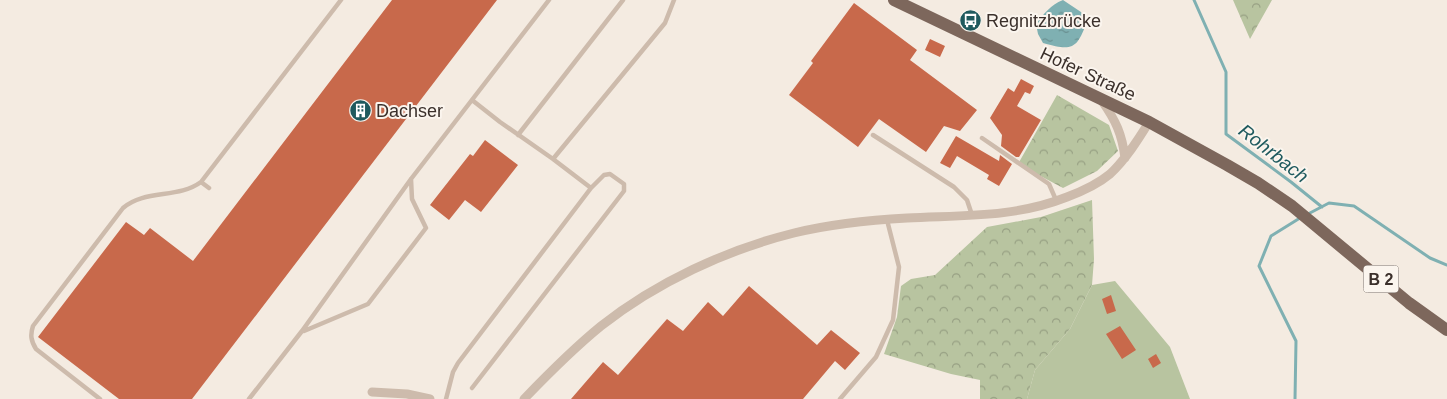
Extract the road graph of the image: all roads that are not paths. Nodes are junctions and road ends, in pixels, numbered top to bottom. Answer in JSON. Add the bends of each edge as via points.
{"nodes":[{"id":1,"x":341,"y":0,"type":"edge"},
{"id":2,"x":549,"y":0,"type":"edge"},
{"id":3,"x":623,"y":0,"type":"edge"},
{"id":4,"x":674,"y":0,"type":"edge"},
{"id":5,"x":894,"y":0,"type":"edge"},
{"id":6,"x":1100,"y":99,"type":"junction"},
{"id":7,"x":472,"y":100,"type":"junction"},
{"id":8,"x":1149,"y":122,"type":"junction"},
{"id":9,"x":518,"y":135,"type":"junction"},
{"id":10,"x":872,"y":135,"type":"dead end"},
{"id":11,"x":982,"y":138,"type":"dead end"},
{"id":12,"x":1125,"y":158,"type":"junction"},
{"id":13,"x":553,"y":159,"type":"junction"},
{"id":14,"x":411,"y":179,"type":"junction"},
{"id":15,"x":201,"y":182,"type":"junction"},
{"id":16,"x":209,"y":188,"type":"dead end"},
{"id":17,"x":591,"y":188,"type":"junction"},
{"id":18,"x":1057,"y":201,"type":"junction"},
{"id":19,"x":972,"y":216,"type":"junction"},
{"id":20,"x":887,"y":220,"type":"junction"},
{"id":21,"x":1447,"y":330,"type":"edge"},
{"id":22,"x":302,"y":331,"type":"junction"},
{"id":23,"x":472,"y":388,"type":"dead end"},
{"id":24,"x":372,"y":392,"type":"dead end"},
{"id":25,"x":420,"y":398,"type":"edge"},
{"id":26,"x":100,"y":399,"type":"edge"},
{"id":27,"x":249,"y":399,"type":"edge"},
{"id":28,"x":430,"y":399,"type":"edge"},
{"id":29,"x":446,"y":399,"type":"edge"},
{"id":30,"x":524,"y":399,"type":"edge"},
{"id":31,"x":840,"y":399,"type":"edge"}],
"edges":[{"from":1,"to":15,"type":"lane"},
{"from":2,"to":7,"type":"lane"},
{"from":3,"to":9,"type":"lane"},
{"from":4,"to":13,"type":"lane","via":[[665,23]]},
{"from":5,"to":6,"type":"main road","name":"Hofer Straße","number":"B 2"},
{"from":6,"to":8,"type":"main road","name":"Hofer Straße","number":"B 2"},
{"from":6,"to":12,"type":"street","via":[[1118,127]]},
{"from":7,"to":9,"type":"lane"},
{"from":7,"to":14,"type":"lane"},
{"from":8,"to":12,"type":"street"},
{"from":8,"to":21,"type":"main road","number":"B 2","via":[[1258,182]]},
{"from":9,"to":13,"type":"lane"},
{"from":10,"to":19,"type":"lane","via":[[954,187],[967,200]]},
{"from":11,"to":18,"type":"lane","via":[[1049,184]]},
{"from":12,"to":18,"type":"street","via":[[1094,185]]},
{"from":13,"to":17,"type":"lane"},
{"from":14,"to":22,"type":"lane"},
{"from":14,"to":22,"type":"lane","via":[[412,199],[426,228],[368,304]]},
{"from":15,"to":16,"type":"lane"},
{"from":15,"to":26,"type":"lane","via":[[186,190],[137,199],[123,208],[33,326],[31,337],[36,349]]},
{"from":17,"to":23,"type":"lane","via":[[604,175],[610,174],[624,184],[624,191]]},
{"from":17,"to":29,"type":"lane","via":[[458,363]]},
{"from":18,"to":19,"type":"street","via":[[1010,213]]},
{"from":19,"to":20,"type":"street"},
{"from":20,"to":30,"type":"street","via":[[823,226],[792,233],[736,251],[687,273],[603,325]]},
{"from":20,"to":31,"type":"lane","via":[[899,267],[893,320],[876,357]]},
{"from":22,"to":27,"type":"lane"},
{"from":24,"to":25,"type":"street","via":[[396,392]]},
{"from":25,"to":28,"type":"street"}]}
